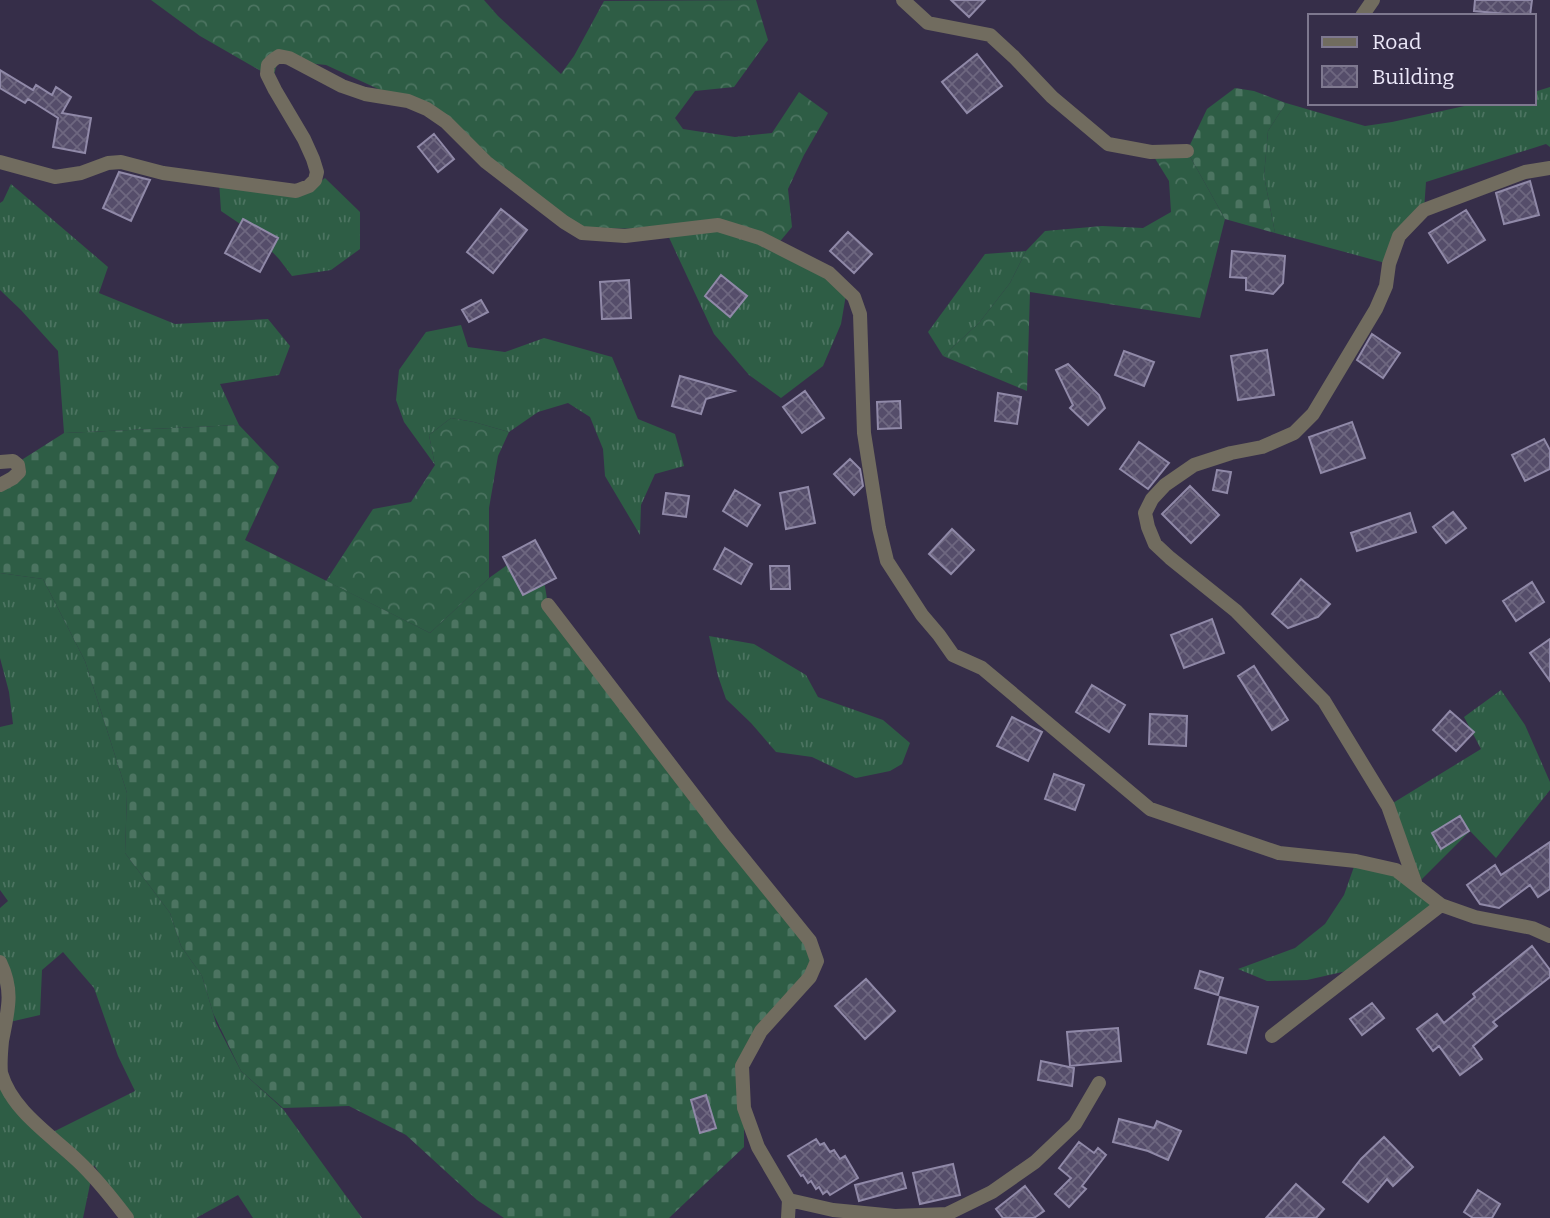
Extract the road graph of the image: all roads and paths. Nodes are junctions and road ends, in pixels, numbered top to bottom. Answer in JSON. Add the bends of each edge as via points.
{"nodes":[{"id":1,"x":903,"y":0,"type":"edge"},
{"id":2,"x":1187,"y":150,"type":"dead end"},
{"id":3,"x":0,"y":162,"type":"edge"},
{"id":4,"x":1550,"y":168,"type":"edge"},
{"id":5,"x":0,"y":462,"type":"edge"},
{"id":6,"x":0,"y":485,"type":"edge"},
{"id":7,"x":548,"y":605,"type":"dead end"},
{"id":8,"x":1416,"y":885,"type":"junction"},
{"id":9,"x":1441,"y":905,"type":"junction"},
{"id":10,"x":1550,"y":936,"type":"edge"},
{"id":11,"x":0,"y":962,"type":"edge"},
{"id":12,"x":1272,"y":1037,"type":"dead end"},
{"id":13,"x":1099,"y":1083,"type":"dead end"},
{"id":14,"x":789,"y":1200,"type":"junction"},
{"id":15,"x":127,"y":1218,"type":"edge"},
{"id":16,"x":788,"y":1218,"type":"edge"}],
"edges":[{"from":1,"to":2,"type":"street","via":[[928,23],[990,35],[1108,144],[1151,152]]},
{"from":3,"to":8,"type":"street","via":[[55,177],[121,162],[163,173],[296,191],[309,186],[317,172],[267,74],[272,60],[289,58],[342,86],[427,109],[446,121],[486,162],[582,233],[625,236],[719,225],[790,253],[829,273],[854,297],[862,339],[863,433],[887,561],[953,655],[982,668],[1150,809],[1279,853],[1396,870]]},
{"from":4,"to":8,"type":"street","via":[[1525,172],[1424,210],[1399,236],[1376,309],[1312,414],[1294,433],[1262,447],[1194,465],[1165,485],[1145,513],[1155,544],[1236,611],[1324,701],[1388,806]]},
{"from":5,"to":6,"type":"street","via":[[13,461],[19,472]]},
{"from":7,"to":14,"type":"street","via":[[810,941],[817,961],[810,977],[761,1031],[742,1066],[744,1108],[754,1138]]},
{"from":8,"to":9,"type":"street"},
{"from":9,"to":10,"type":"street"},
{"from":9,"to":12,"type":"street"},
{"from":11,"to":15,"type":"street","via":[[9,988],[0,1069],[5,1085],[47,1135],[94,1176]]},
{"from":13,"to":14,"type":"street","via":[[1075,1124],[1035,1162],[992,1192],[947,1214],[895,1216]]},
{"from":14,"to":16,"type":"street"}]}
